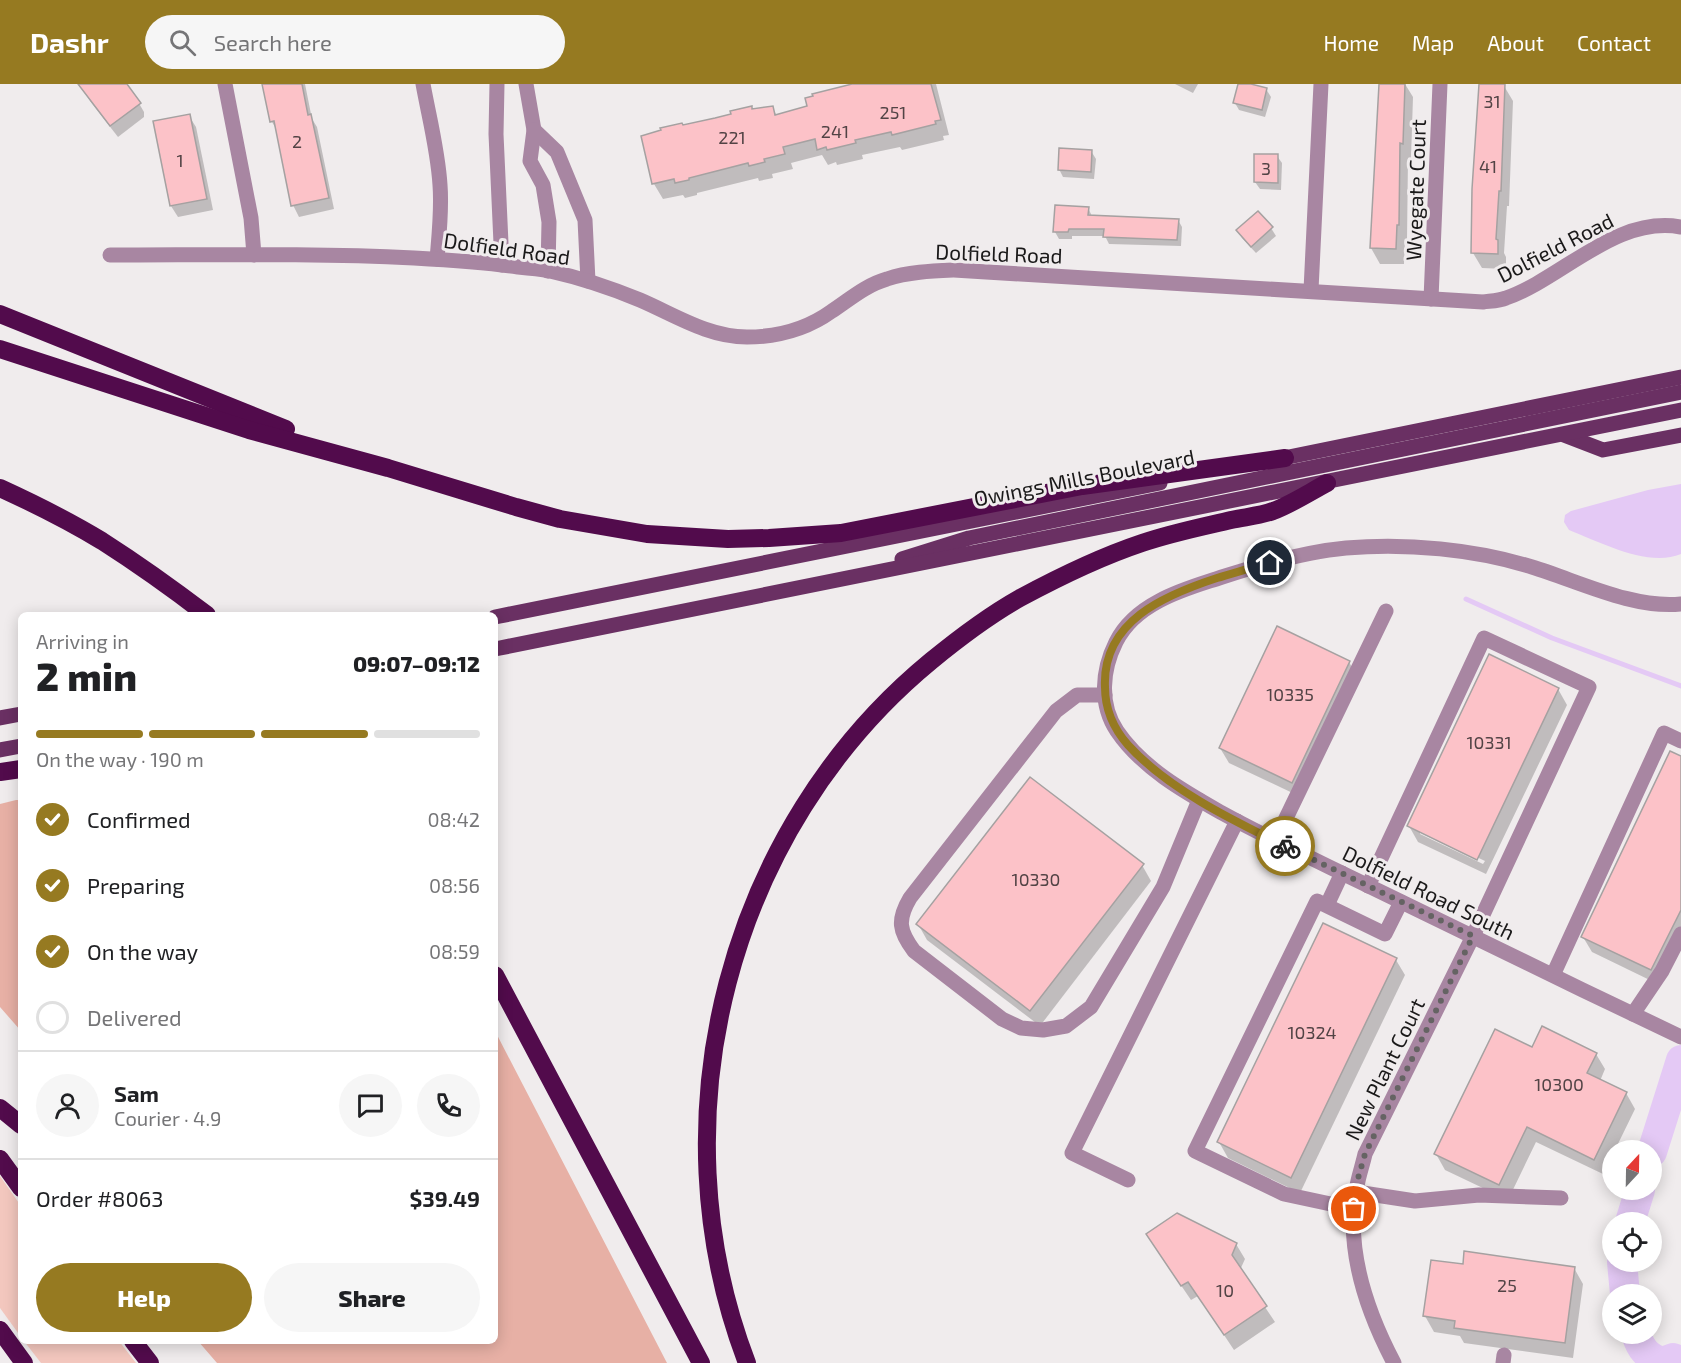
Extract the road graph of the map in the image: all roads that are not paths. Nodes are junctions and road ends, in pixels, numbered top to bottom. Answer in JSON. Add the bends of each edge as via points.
{"nodes":[{"id":1,"x":225,"y":84,"type":"edge"},
{"id":2,"x":423,"y":84,"type":"edge"},
{"id":3,"x":497,"y":84,"type":"edge"},
{"id":4,"x":526,"y":84,"type":"edge"},
{"id":5,"x":1321,"y":84,"type":"edge"},
{"id":6,"x":1440,"y":84,"type":"edge"},
{"id":7,"x":534,"y":130,"type":"junction"},
{"id":8,"x":568,"y":178,"type":"junction"},
{"id":9,"x":543,"y":185,"type":"junction"},
{"id":10,"x":1681,"y":227,"type":"edge"},
{"id":11,"x":110,"y":255,"type":"dead end"},
{"id":12,"x":254,"y":255,"type":"junction"},
{"id":13,"x":437,"y":260,"type":"junction"},
{"id":14,"x":502,"y":265,"type":"junction"},
{"id":15,"x":548,"y":271,"type":"junction"},
{"id":16,"x":588,"y":282,"type":"junction"},
{"id":17,"x":1311,"y":290,"type":"junction"},
{"id":18,"x":1431,"y":299,"type":"junction"},
{"id":19,"x":0,"y":315,"type":"edge"},
{"id":20,"x":0,"y":349,"type":"edge"},
{"id":21,"x":1681,"y":377,"type":"edge"},
{"id":22,"x":1681,"y":392,"type":"edge"},
{"id":23,"x":1681,"y":410,"type":"edge"},
{"id":24,"x":1564,"y":435,"type":"junction"},
{"id":25,"x":1681,"y":435,"type":"edge"},
{"id":26,"x":1285,"y":458,"type":"junction"},
{"id":27,"x":388,"y":468,"type":"junction"},
{"id":28,"x":1327,"y":483,"type":"junction"},
{"id":29,"x":0,"y":488,"type":"edge"},
{"id":30,"x":827,"y":582,"type":"junction"},
{"id":31,"x":1681,"y":604,"type":"edge"},
{"id":32,"x":1386,"y":611,"type":"dead end"},
{"id":33,"x":203,"y":612,"type":"edge"},
{"id":34,"x":498,"y":616,"type":"edge"},
{"id":35,"x":498,"y":648,"type":"edge"},
{"id":36,"x":1105,"y":695,"type":"junction"},
{"id":37,"x":18,"y":715,"type":"edge"},
{"id":38,"x":0,"y":718,"type":"edge"},
{"id":39,"x":1681,"y":741,"type":"edge"},
{"id":40,"x":18,"y":747,"type":"edge"},
{"id":41,"x":0,"y":750,"type":"edge"},
{"id":42,"x":18,"y":769,"type":"edge"},
{"id":43,"x":0,"y":772,"type":"edge"},
{"id":44,"x":1199,"y":800,"type":"junction"},
{"id":45,"x":1237,"y":821,"type":"junction"},
{"id":46,"x":1275,"y":841,"type":"junction"},
{"id":47,"x":1342,"y":873,"type":"junction"},
{"id":48,"x":1368,"y":886,"type":"junction"},
{"id":49,"x":1401,"y":902,"type":"junction"},
{"id":50,"x":1327,"y":905,"type":"junction"},
{"id":51,"x":1681,"y":934,"type":"edge"},
{"id":52,"x":1473,"y":936,"type":"junction"},
{"id":53,"x":1553,"y":975,"type":"junction"},
{"id":54,"x":498,"y":981,"type":"edge"},
{"id":55,"x":1633,"y":1014,"type":"junction"},
{"id":56,"x":1676,"y":1035,"type":"edge"},
{"id":57,"x":0,"y":1108,"type":"edge"},
{"id":58,"x":18,"y":1123,"type":"edge"},
{"id":59,"x":0,"y":1159,"type":"edge"},
{"id":60,"x":1128,"y":1180,"type":"dead end"},
{"id":61,"x":18,"y":1184,"type":"edge"},
{"id":62,"x":1356,"y":1192,"type":"junction"},
{"id":63,"x":1561,"y":1198,"type":"dead end"},
{"id":64,"x":1354,"y":1209,"type":"junction"},
{"id":65,"x":0,"y":1330,"type":"edge"},
{"id":66,"x":135,"y":1344,"type":"edge"},
{"id":67,"x":24,"y":1363,"type":"edge"},
{"id":68,"x":150,"y":1363,"type":"edge"},
{"id":69,"x":701,"y":1363,"type":"edge"},
{"id":70,"x":747,"y":1363,"type":"edge"},
{"id":71,"x":1394,"y":1363,"type":"edge"}],
"edges":[{"from":1,"to":12,"type":"street","via":[[251,218]]},
{"from":2,"to":13,"type":"street","via":[[440,184]]},
{"from":3,"to":14,"type":"street"},
{"from":4,"to":7,"type":"street"},
{"from":5,"to":17,"type":"street"},
{"from":6,"to":18,"type":"street","name":"Wyegate Court"},
{"from":7,"to":8,"type":"street","via":[[557,152]]},
{"from":7,"to":9,"type":"street","via":[[530,161]]},
{"from":8,"to":9,"type":"street"},
{"from":8,"to":16,"type":"street","via":[[585,220]]},
{"from":9,"to":15,"type":"street","via":[[549,222]]},
{"from":10,"to":18,"type":"street","name":"Dolfield Road","via":[[1649,226],[1626,233],[1504,299]]},
{"from":11,"to":12,"type":"street","name":"Dolfield Road"},
{"from":12,"to":13,"type":"street","name":"Dolfield Road"},
{"from":13,"to":14,"type":"street","name":"Dolfield Road"},
{"from":14,"to":15,"type":"street","name":"Dolfield Road"},
{"from":15,"to":16,"type":"street","name":"Dolfield Road"},
{"from":16,"to":17,"type":"street","name":"Dolfield Road","via":[[636,298],[704,329],[746,337],[790,332],[812,324],[886,279],[930,271]]},
{"from":17,"to":18,"type":"street","name":"Dolfield Road"},
{"from":19,"to":27,"type":"highway"},
{"from":20,"to":27,"type":"highway","via":[[249,430]]},
{"from":21,"to":26,"type":"main road","name":"Owings Mills Boulevard"},
{"from":22,"to":30,"type":"main road","via":[[969,538]]},
{"from":23,"to":24,"type":"main road"},
{"from":24,"to":25,"type":"main road","via":[[1603,450]]},
{"from":24,"to":28,"type":"main road"},
{"from":26,"to":27,"type":"highway","via":[[1082,486],[841,533],[759,538],[684,537],[606,528],[516,507]]},
{"from":26,"to":34,"type":"main road","name":"Owings Mills Boulevard"},
{"from":28,"to":30,"type":"main road"},
{"from":28,"to":70,"type":"highway","via":[[1273,511],[1141,543],[1017,600],[981,622],[894,694],[846,747],[812,793],[785,836],[742,933],[722,1003],[710,1078],[706,1147],[711,1219],[724,1288]]},
{"from":29,"to":33,"type":"highway","via":[[100,540]]},
{"from":30,"to":35,"type":"main road"},
{"from":31,"to":36,"type":"street","name":"Dolfield Road South","via":[[1636,601],[1501,558],[1425,548],[1346,548],[1255,566],[1160,600],[1131,621],[1120,635],[1106,668]]},
{"from":32,"to":46,"type":"street"},
{"from":36,"to":44,"type":"street","name":"Dolfield Road South","via":[[1108,712],[1127,744],[1163,776]]},
{"from":36,"to":44,"type":"street","via":[[1077,695],[1056,711],[910,898],[900,922],[904,938],[915,951],[1002,1019],[1021,1028],[1066,1026],[1091,1007],[1163,887]]},
{"from":37,"to":38,"type":"main road"},
{"from":39,"to":53,"type":"street","via":[[1664,733]]},
{"from":40,"to":41,"type":"main road"},
{"from":42,"to":43,"type":"highway"},
{"from":44,"to":45,"type":"street","name":"Dolfield Road South"},
{"from":45,"to":46,"type":"street","name":"Dolfield Road South"},
{"from":45,"to":60,"type":"street","via":[[1072,1153]]},
{"from":46,"to":47,"type":"street","name":"Dolfield Road South"},
{"from":47,"to":48,"type":"street","name":"Dolfield Road South"},
{"from":47,"to":50,"type":"street"},
{"from":48,"to":49,"type":"street","name":"Dolfield Road South"},
{"from":48,"to":52,"type":"street","name":"New Plant Court","via":[[1484,638],[1589,687]]},
{"from":49,"to":50,"type":"street","via":[[1385,934]]},
{"from":49,"to":52,"type":"street","name":"Dolfield Road South"},
{"from":50,"to":64,"type":"street","via":[[1317,901],[1195,1151],[1284,1194]]},
{"from":51,"to":55,"type":"street"},
{"from":52,"to":53,"type":"street","name":"Dolfield Road South"},
{"from":52,"to":62,"type":"street","name":"New Plant Court","via":[[1365,1154]]},
{"from":53,"to":55,"type":"street","name":"Dolfield Road South"},
{"from":54,"to":69,"type":"highway"},
{"from":55,"to":56,"type":"street","name":"Dolfield Road South"},
{"from":57,"to":58,"type":"highway"},
{"from":59,"to":61,"type":"highway"},
{"from":62,"to":63,"type":"street","via":[[1415,1201],[1479,1195]]},
{"from":62,"to":64,"type":"street","name":"New Plant Court"},
{"from":64,"to":71,"type":"street","name":"New Plant Court","via":[[1358,1272],[1378,1333]]},
{"from":65,"to":67,"type":"highway"},
{"from":66,"to":68,"type":"highway"}]}
